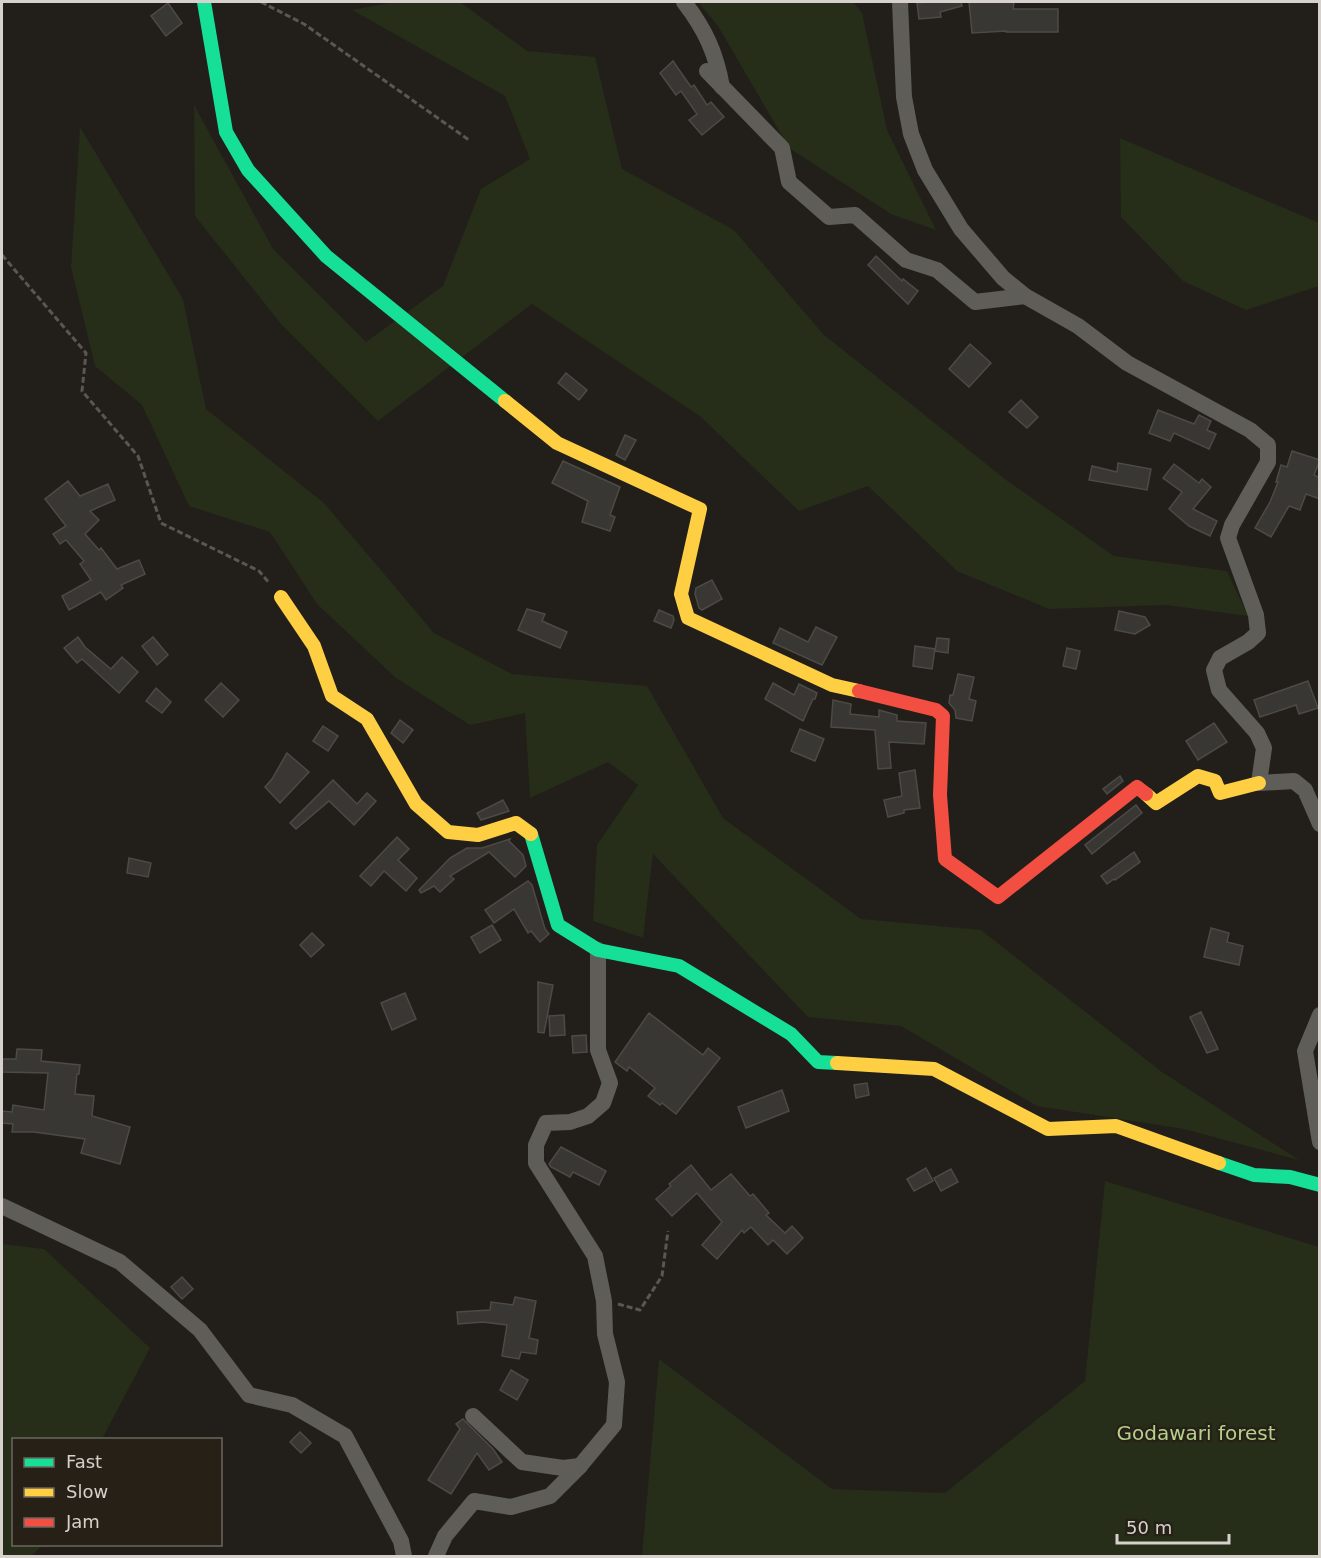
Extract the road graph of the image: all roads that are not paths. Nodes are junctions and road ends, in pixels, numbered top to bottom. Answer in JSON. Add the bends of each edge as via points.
{"nodes":[{"id":1,"x":204,"y":2,"type":"edge"},
{"id":2,"x":684,"y":2,"type":"edge"},
{"id":3,"x":900,"y":2,"type":"edge"},
{"id":4,"x":707,"y":71,"type":"dead end"},
{"id":5,"x":722,"y":87,"type":"junction"},
{"id":6,"x":1025,"y":296,"type":"junction"},
{"id":7,"x":281,"y":597,"type":"road end"},
{"id":8,"x":1259,"y":783,"type":"junction"},
{"id":9,"x":1320,"y":824,"type":"edge"},
{"id":10,"x":598,"y":950,"type":"junction"},
{"id":11,"x":1320,"y":1015,"type":"edge"},
{"id":12,"x":1320,"y":1142,"type":"edge"},
{"id":13,"x":1320,"y":1185,"type":"edge"},
{"id":14,"x":2,"y":1206,"type":"edge"},
{"id":15,"x":473,"y":1416,"type":"dead end"},
{"id":16,"x":580,"y":1466,"type":"junction"},
{"id":17,"x":405,"y":1557,"type":"edge"},
{"id":18,"x":436,"y":1557,"type":"edge"}],
"edges":[{"from":1,"to":8,"type":"street","via":[[225,132],[249,170],[326,256],[557,443],[700,509],[681,594],[688,618],[832,685],[936,710],[943,716],[940,795],[945,859],[998,897],[1137,787],[1156,803],[1198,776],[1215,781],[1220,793]]},
{"from":2,"to":5,"type":"street","via":[[707,36]]},
{"from":3,"to":6,"type":"street","via":[[904,97],[910,134],[925,170],[961,229],[1003,278]]},
{"from":4,"to":5,"type":"street"},
{"from":5,"to":6,"type":"street","via":[[782,148],[789,182],[829,217],[855,215],[906,260],[937,270],[975,302]]},
{"from":6,"to":8,"type":"street","via":[[1078,326],[1127,363],[1250,430],[1268,445],[1268,462],[1228,538],[1256,615],[1258,633],[1220,658],[1215,670],[1219,690],[1257,733],[1264,748]]},
{"from":7,"to":10,"type":"street","via":[[314,646],[332,696],[367,719],[416,804],[448,832],[478,835],[516,823],[531,833],[558,925]]},
{"from":8,"to":9,"type":"street","via":[[1294,781],[1305,790]]},
{"from":10,"to":13,"type":"street","via":[[679,966],[791,1034],[818,1062],[934,1069],[1048,1129],[1116,1126],[1254,1175],[1290,1177]]},
{"from":10,"to":16,"type":"street","via":[[598,1050],[610,1083],[603,1103],[588,1116],[546,1123],[536,1145],[536,1163],[595,1256],[604,1300],[605,1334],[617,1382],[614,1425]]},
{"from":11,"to":12,"type":"street","via":[[1305,1051]]},
{"from":14,"to":17,"type":"street","via":[[120,1263],[200,1330],[249,1395],[292,1405],[345,1436],[401,1541]]},
{"from":15,"to":16,"type":"street","via":[[522,1462],[563,1468]]},
{"from":16,"to":18,"type":"street","via":[[550,1496],[511,1507],[474,1501],[445,1536]]}]}
